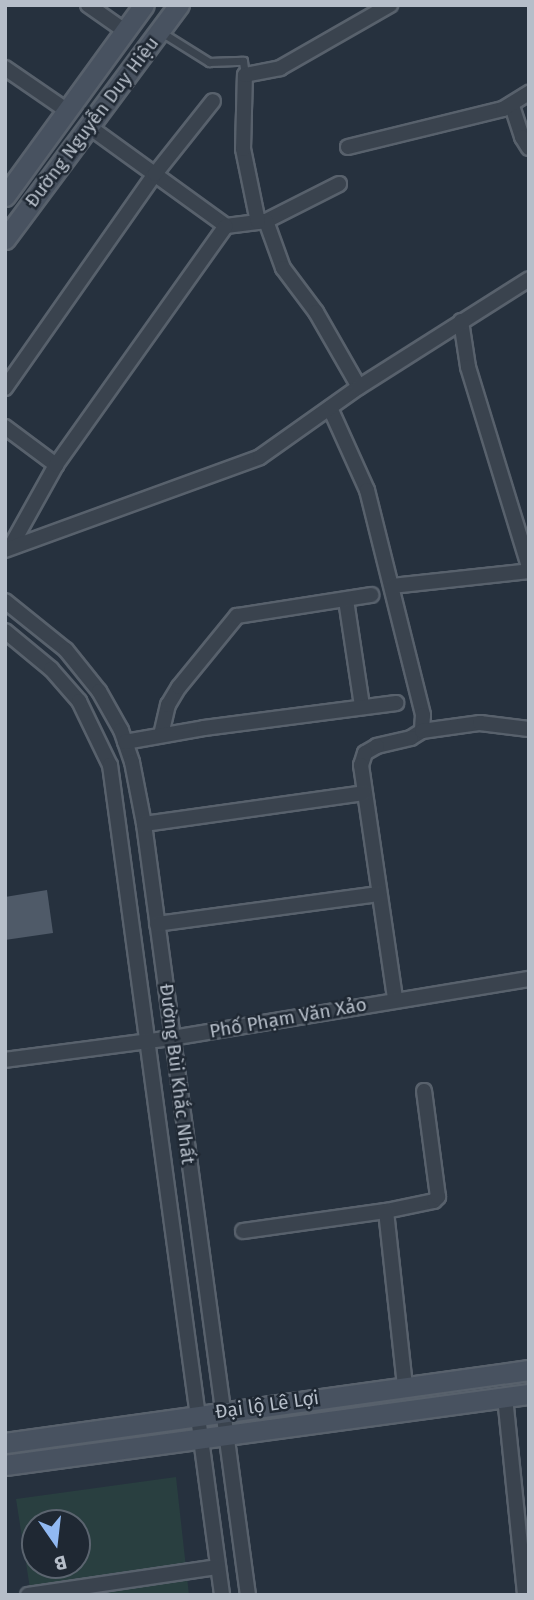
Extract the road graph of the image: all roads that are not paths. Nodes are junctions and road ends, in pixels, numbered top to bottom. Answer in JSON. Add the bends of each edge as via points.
{"nodes":[{"id":1,"x":88,"y":5,"type":"edge"},
{"id":2,"x":144,"y":5,"type":"edge"},
{"id":3,"x":179,"y":5,"type":"edge"},
{"id":4,"x":390,"y":5,"type":"edge"},
{"id":5,"x":125,"y":31,"type":"junction"},
{"id":6,"x":160,"y":31,"type":"junction"},
{"id":7,"x":5,"y":68,"type":"edge"},
{"id":8,"x":244,"y":75,"type":"junction"},
{"id":9,"x":529,"y":93,"type":"edge"},
{"id":10,"x":213,"y":101,"type":"dead end"},
{"id":11,"x":512,"y":106,"type":"junction"},
{"id":12,"x":66,"y":110,"type":"junction"},
{"id":13,"x":88,"y":126,"type":"junction"},
{"id":14,"x":348,"y":148,"type":"dead end"},
{"id":15,"x":529,"y":148,"type":"edge"},
{"id":16,"x":155,"y":174,"type":"junction"},
{"id":17,"x":9,"y":184,"type":"edge"},
{"id":18,"x":339,"y":184,"type":"dead end"},
{"id":19,"x":262,"y":222,"type":"junction"},
{"id":20,"x":226,"y":226,"type":"junction"},
{"id":21,"x":5,"y":239,"type":"edge"},
{"id":22,"x":529,"y":279,"type":"edge"},
{"id":23,"x":461,"y":321,"type":"junction"},
{"id":24,"x":359,"y":387,"type":"junction"},
{"id":25,"x":5,"y":388,"type":"edge"},
{"id":26,"x":330,"y":408,"type":"junction"},
{"id":27,"x":5,"y":427,"type":"edge"},
{"id":28,"x":56,"y":465,"type":"junction"},
{"id":29,"x":8,"y":548,"type":"edge"},
{"id":30,"x":529,"y":569,"type":"edge"},
{"id":31,"x":392,"y":586,"type":"junction"},
{"id":32,"x":371,"y":595,"type":"dead end"},
{"id":33,"x":346,"y":600,"type":"junction"},
{"id":34,"x":5,"y":601,"type":"edge"},
{"id":35,"x":5,"y":631,"type":"edge"},
{"id":36,"x":396,"y":703,"type":"dead end"},
{"id":37,"x":362,"y":706,"type":"junction"},
{"id":38,"x":529,"y":729,"type":"edge"},
{"id":39,"x":422,"y":731,"type":"junction"},
{"id":40,"x":161,"y":735,"type":"junction"},
{"id":41,"x":125,"y":742,"type":"junction"},
{"id":42,"x":363,"y":793,"type":"junction"},
{"id":43,"x":144,"y":824,"type":"junction"},
{"id":44,"x":379,"y":894,"type":"junction"},
{"id":45,"x":158,"y":924,"type":"junction"},
{"id":46,"x":529,"y":979,"type":"edge"},
{"id":47,"x":395,"y":999,"type":"junction"},
{"id":48,"x":172,"y":1038,"type":"junction"},
{"id":49,"x":148,"y":1041,"type":"junction"},
{"id":50,"x":5,"y":1060,"type":"edge"},
{"id":51,"x":424,"y":1091,"type":"dead end"},
{"id":52,"x":386,"y":1211,"type":"junction"},
{"id":53,"x":243,"y":1231,"type":"dead end"},
{"id":54,"x":529,"y":1370,"type":"edge"},
{"id":55,"x":405,"y":1386,"type":"junction"},
{"id":56,"x":529,"y":1394,"type":"edge"},
{"id":57,"x":505,"y":1397,"type":"junction"},
{"id":58,"x":221,"y":1412,"type":"junction"},
{"id":59,"x":196,"y":1416,"type":"junction"},
{"id":60,"x":224,"y":1435,"type":"junction"},
{"id":61,"x":199,"y":1439,"type":"junction"},
{"id":62,"x":5,"y":1443,"type":"edge"},
{"id":63,"x":5,"y":1465,"type":"edge"},
{"id":64,"x":218,"y":1567,"type":"junction"},
{"id":65,"x":28,"y":1595,"type":"edge"},
{"id":66,"x":222,"y":1595,"type":"edge"},
{"id":67,"x":248,"y":1595,"type":"edge"},
{"id":68,"x":525,"y":1595,"type":"edge"}],
"edges":[{"from":1,"to":5,"type":"street"},
{"from":2,"to":5,"type":"main road","name":"Đường Nguyễn Duy Hiệu"},
{"from":3,"to":6,"type":"main road","name":"Đường Nguyễn Duy Hiệu"},
{"from":4,"to":8,"type":"street","via":[[280,68]]},
{"from":5,"to":12,"type":"main road","name":"Đường Nguyễn Duy Hiệu"},
{"from":6,"to":8,"type":"lane","via":[[209,62],[243,61]]},
{"from":6,"to":13,"type":"main road","name":"Đường Nguyễn Duy Hiệu"},
{"from":7,"to":12,"type":"street"},
{"from":8,"to":19,"type":"street","via":[[243,149]]},
{"from":9,"to":11,"type":"street"},
{"from":10,"to":16,"type":"street"},
{"from":11,"to":14,"type":"street"},
{"from":11,"to":15,"type":"street"},
{"from":12,"to":13,"type":"main road"},
{"from":12,"to":17,"type":"main road","name":"Đường Nguyễn Duy Hiệu"},
{"from":13,"to":16,"type":"street"},
{"from":13,"to":21,"type":"main road","name":"Đường Nguyễn Duy Hiệu"},
{"from":16,"to":20,"type":"street"},
{"from":16,"to":25,"type":"street"},
{"from":18,"to":19,"type":"street"},
{"from":19,"to":20,"type":"street"},
{"from":19,"to":24,"type":"street","via":[[284,268],[317,312]]},
{"from":20,"to":28,"type":"street"},
{"from":22,"to":23,"type":"street"},
{"from":23,"to":24,"type":"street"},
{"from":23,"to":30,"type":"street","via":[[468,367]]},
{"from":24,"to":26,"type":"street"},
{"from":26,"to":29,"type":"street","via":[[245,464]]},
{"from":26,"to":31,"type":"street","via":[[367,490]]},
{"from":27,"to":28,"type":"street"},
{"from":28,"to":29,"type":"street"},
{"from":30,"to":31,"type":"street"},
{"from":31,"to":39,"type":"street","via":[[423,715]]},
{"from":32,"to":33,"type":"street"},
{"from":33,"to":37,"type":"street"},
{"from":33,"to":40,"type":"street","via":[[237,616],[179,687],[168,705]]},
{"from":34,"to":41,"type":"street","name":"Đường Bùi Khắc Nhất","via":[[66,650],[99,691]]},
{"from":35,"to":49,"type":"street","name":"Đường Bùi Khắc Nhất","via":[[51,669],[79,701],[110,765]]},
{"from":36,"to":37,"type":"street"},
{"from":37,"to":40,"type":"street"},
{"from":38,"to":39,"type":"street","via":[[480,723]]},
{"from":39,"to":42,"type":"street","via":[[365,753],[360,765]]},
{"from":40,"to":41,"type":"street"},
{"from":41,"to":43,"type":"street","name":"Đường Bùi Khắc Nhất"},
{"from":42,"to":43,"type":"street"},
{"from":42,"to":44,"type":"street"},
{"from":43,"to":45,"type":"street","name":"Đường Bùi Khắc Nhất"},
{"from":44,"to":45,"type":"street"},
{"from":44,"to":47,"type":"street"},
{"from":45,"to":48,"type":"street","name":"Đường Bùi Khắc Nhất"},
{"from":46,"to":47,"type":"street","name":"Phố Phạm Văn Xảo"},
{"from":47,"to":48,"type":"street","name":"Phố Phạm Văn Xảo"},
{"from":48,"to":49,"type":"street","name":"Phố Phạm Văn Xảo"},
{"from":48,"to":58,"type":"street","name":"Đường Bùi Khắc Nhất"},
{"from":49,"to":50,"type":"street","name":"Phố Phạm Văn Xảo"},
{"from":49,"to":59,"type":"street","name":"Đường Bùi Khắc Nhất"},
{"from":51,"to":52,"type":"street","via":[[439,1197]]},
{"from":52,"to":53,"type":"street"},
{"from":52,"to":55,"type":"street"},
{"from":54,"to":55,"type":"main road","name":"Đại lộ Lê Lợi"},
{"from":55,"to":58,"type":"main road","name":"Đại lộ Lê Lợi"},
{"from":56,"to":57,"type":"main road","name":"Đại lộ Lê Lợi"},
{"from":57,"to":60,"type":"main road","name":"Đại lộ Lê Lợi"},
{"from":57,"to":68,"type":"street"},
{"from":58,"to":59,"type":"main road","name":"Đại lộ Lê Lợi"},
{"from":58,"to":60,"type":"street","name":"Đường Bùi Khắc Nhất"},
{"from":59,"to":61,"type":"street","name":"Đường Bùi Khắc Nhất"},
{"from":59,"to":62,"type":"main road","name":"Đại lộ Lê Lợi"},
{"from":60,"to":61,"type":"main road","name":"Đại lộ Lê Lợi"},
{"from":60,"to":67,"type":"street","name":"Đường Bùi Khắc Nhất"},
{"from":61,"to":63,"type":"main road","name":"Đại lộ Lê Lợi"},
{"from":61,"to":64,"type":"street","name":"Đường Bùi Khắc Nhất"},
{"from":64,"to":65,"type":"street"},
{"from":64,"to":66,"type":"street","name":"Đường Bùi Khắc Nhất"}]}
